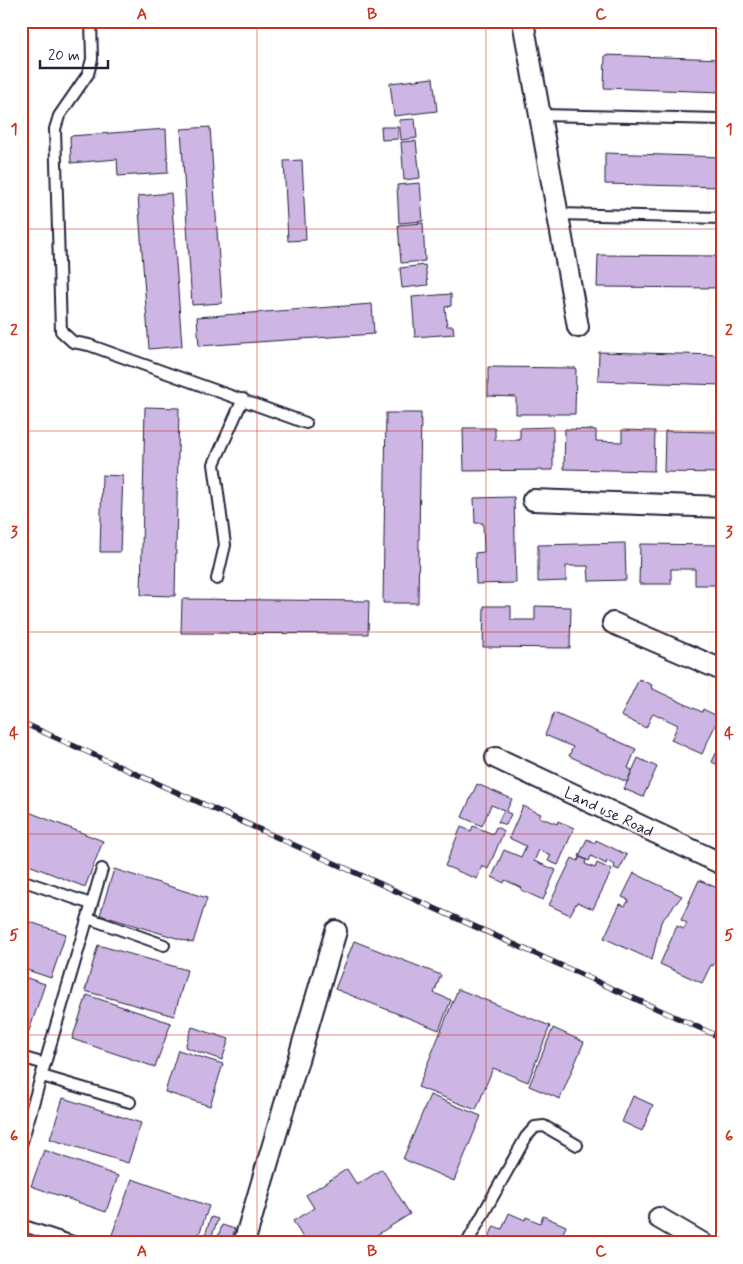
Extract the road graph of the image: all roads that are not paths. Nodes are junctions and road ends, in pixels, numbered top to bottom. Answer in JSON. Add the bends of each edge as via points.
{"nodes":[{"id":1,"x":91,"y":21,"type":"edge"},
{"id":2,"x":524,"y":21,"type":"edge"},
{"id":3,"x":540,"y":115,"type":"junction"},
{"id":4,"x":722,"y":119,"type":"edge"},
{"id":5,"x":558,"y":214,"type":"junction"},
{"id":6,"x":722,"y":218,"type":"edge"},
{"id":7,"x":578,"y":327,"type":"dead end"},
{"id":8,"x":243,"y":399,"type":"junction"},
{"id":9,"x":306,"y":422,"type":"dead end"},
{"id":10,"x":533,"y":500,"type":"dead end"},
{"id":11,"x":722,"y":507,"type":"edge"},
{"id":12,"x":217,"y":579,"type":"dead end"},
{"id":13,"x":613,"y":623,"type":"dead end"},
{"id":14,"x":722,"y":670,"type":"edge"},
{"id":15,"x":496,"y":758,"type":"dead end"},
{"id":16,"x":722,"y":864,"type":"edge"},
{"id":17,"x":102,"y":869,"type":"dead end"},
{"id":18,"x":21,"y":880,"type":"edge"},
{"id":19,"x":91,"y":904,"type":"junction"},
{"id":20,"x":88,"y":918,"type":"junction"},
{"id":21,"x":336,"y":931,"type":"dead end"},
{"id":22,"x":164,"y":945,"type":"dead end"},
{"id":23,"x":21,"y":1057,"type":"edge"},
{"id":24,"x":45,"y":1064,"type":"junction"},
{"id":25,"x":42,"y":1076,"type":"junction"},
{"id":26,"x":130,"y":1102,"type":"dead end"},
{"id":27,"x":21,"y":1145,"type":"edge"},
{"id":28,"x":577,"y":1145,"type":"dead end"},
{"id":29,"x":659,"y":1218,"type":"dead end"},
{"id":30,"x":21,"y":1225,"type":"edge"},
{"id":31,"x":76,"y":1243,"type":"edge"},
{"id":32,"x":244,"y":1243,"type":"edge"},
{"id":33,"x":467,"y":1243,"type":"edge"},
{"id":34,"x":702,"y":1243,"type":"edge"}],
"edges":[{"from":1,"to":8,"type":"lane","via":[[92,60],[88,74],[59,116],[55,129],[62,331],[73,342]]},
{"from":2,"to":3,"type":"street"},
{"from":3,"to":4,"type":"lane"},
{"from":3,"to":5,"type":"street"},
{"from":5,"to":6,"type":"lane"},
{"from":5,"to":7,"type":"street"},
{"from":8,"to":9,"type":"lane"},
{"from":8,"to":12,"type":"lane","via":[[214,464],[226,545]]},
{"from":10,"to":11,"type":"street"},
{"from":13,"to":14,"type":"street"},
{"from":15,"to":16,"type":"street","name":"Land use Road"},
{"from":17,"to":19,"type":"lane"},
{"from":18,"to":19,"type":"lane"},
{"from":19,"to":20,"type":"lane"},
{"from":20,"to":22,"type":"lane"},
{"from":20,"to":24,"type":"lane"},
{"from":21,"to":32,"type":"street"},
{"from":23,"to":24,"type":"lane"},
{"from":24,"to":25,"type":"lane"},
{"from":25,"to":26,"type":"lane"},
{"from":25,"to":27,"type":"lane"},
{"from":28,"to":33,"type":"lane","via":[[544,1126],[535,1127],[526,1137]]},
{"from":29,"to":34,"type":"street"},
{"from":30,"to":31,"type":"lane"}]}
